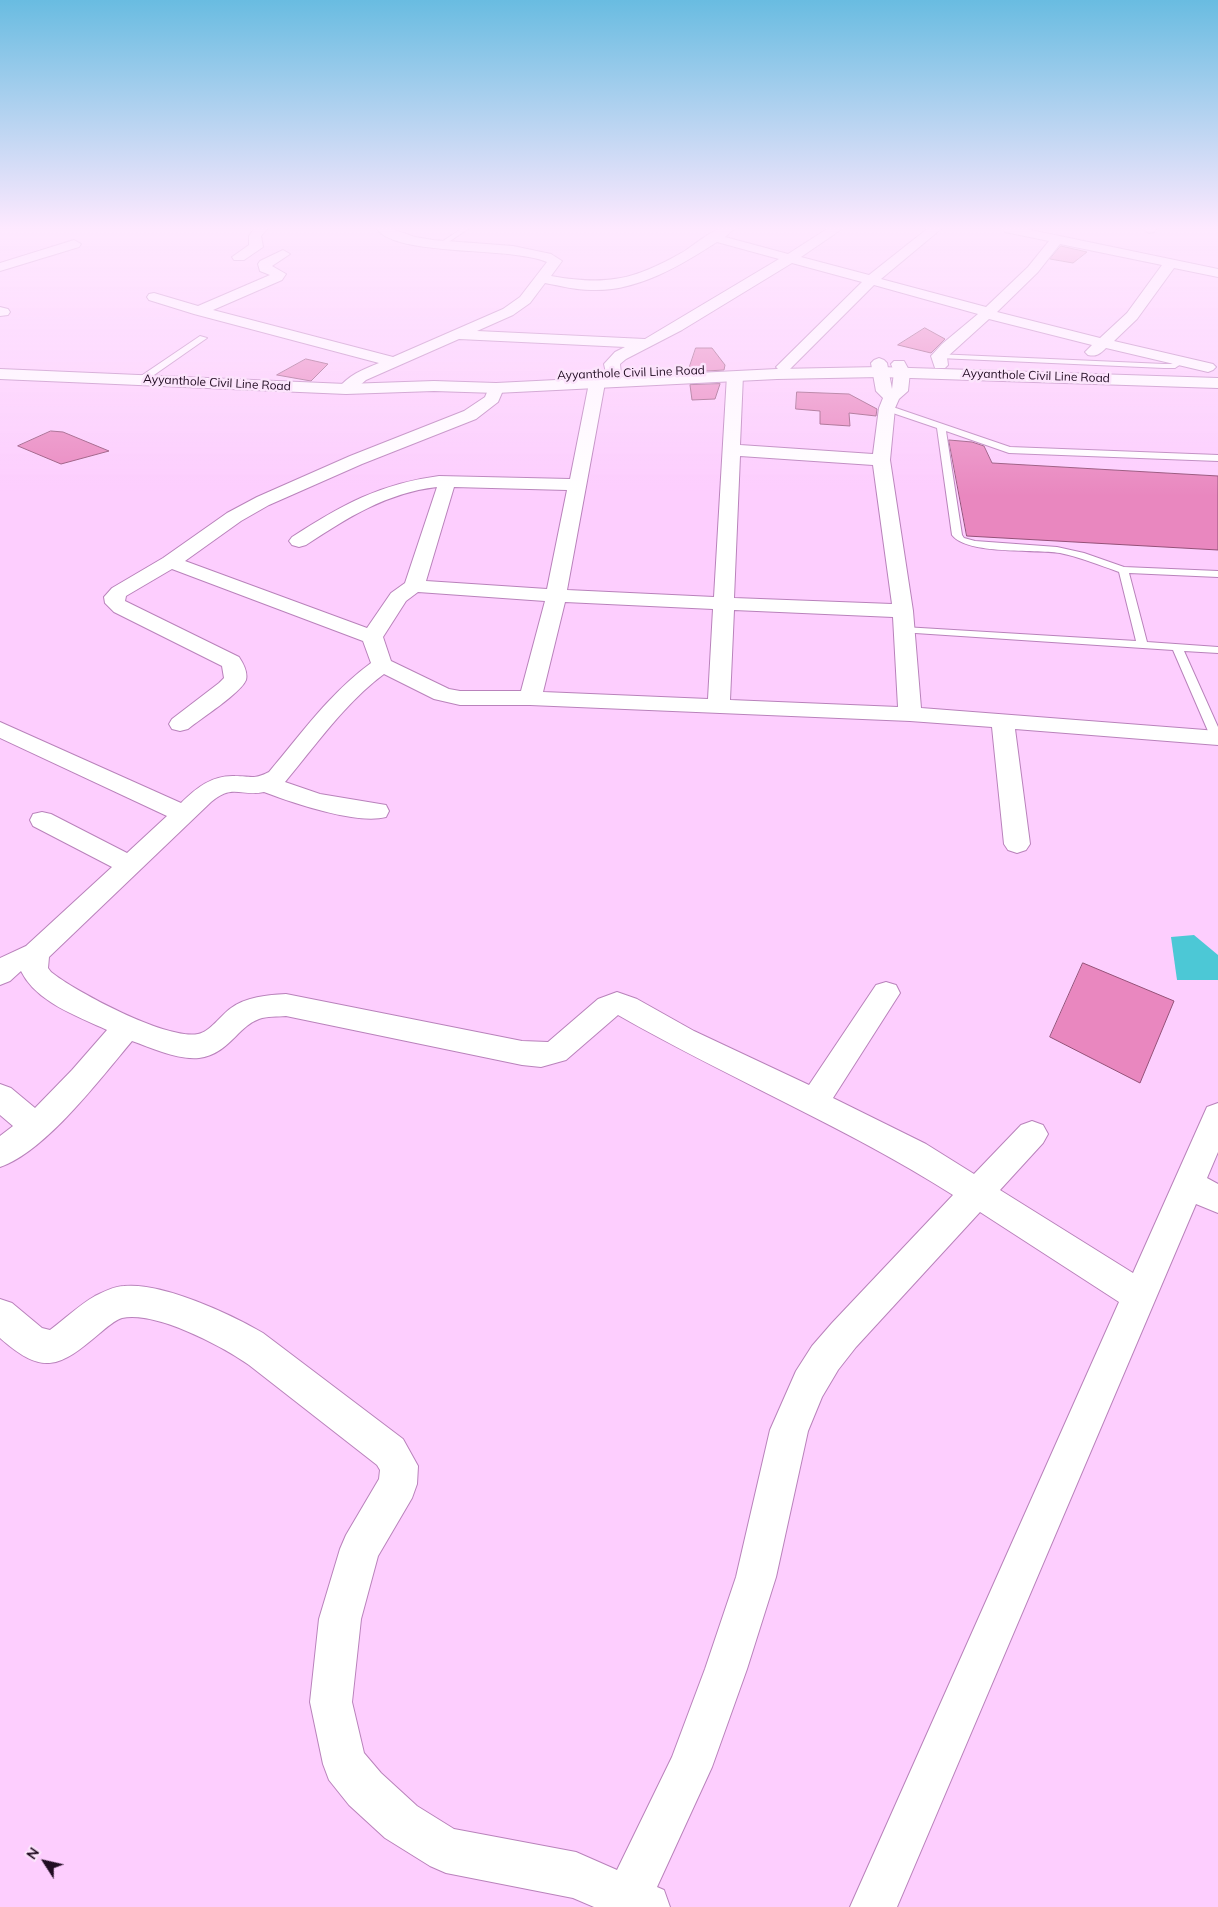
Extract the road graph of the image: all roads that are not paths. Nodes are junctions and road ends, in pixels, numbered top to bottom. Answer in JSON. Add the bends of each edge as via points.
{"nodes":[{"id":1,"x":224,"y":318,"type":"edge"},
{"id":2,"x":494,"y":318,"type":"edge"},
{"id":3,"x":693,"y":318,"type":"edge"},
{"id":4,"x":834,"y":318,"type":"edge"},
{"id":5,"x":982,"y":318,"type":"edge"},
{"id":6,"x":1003,"y":318,"type":"edge"},
{"id":7,"x":1130,"y":318,"type":"edge"},
{"id":8,"x":455,"y":335,"type":"junction"},
{"id":9,"x":204,"y":338,"type":"dead end"},
{"id":10,"x":648,"y":343,"type":"junction"},
{"id":11,"x":1098,"y":348,"type":"junction"},
{"id":12,"x":940,"y":360,"type":"junction"},
{"id":13,"x":393,"y":362,"type":"junction"},
{"id":14,"x":1180,"y":362,"type":"junction"},
{"id":15,"x":784,"y":367,"type":"junction"},
{"id":16,"x":879,"y":367,"type":"junction"},
{"id":17,"x":900,"y":368,"type":"junction"},
{"id":18,"x":1214,"y":373,"type":"edge"},
{"id":19,"x":0,"y":374,"type":"edge"},
{"id":20,"x":735,"y":376,"type":"junction"},
{"id":21,"x":602,"y":377,"type":"junction"},
{"id":22,"x":141,"y":380,"type":"junction"},
{"id":23,"x":434,"y":386,"type":"junction"},
{"id":24,"x":496,"y":388,"type":"junction"},
{"id":25,"x":346,"y":389,"type":"junction"},
{"id":26,"x":890,"y":402,"type":"junction"},
{"id":27,"x":941,"y":427,"type":"junction"},
{"id":28,"x":731,"y":450,"type":"junction"},
{"id":29,"x":1218,"y":458,"type":"edge"},
{"id":30,"x":881,"y":460,"type":"junction"},
{"id":31,"x":447,"y":482,"type":"junction"},
{"id":32,"x":576,"y":484,"type":"junction"},
{"id":33,"x":299,"y":541,"type":"dead end"},
{"id":34,"x":170,"y":562,"type":"junction"},
{"id":35,"x":1124,"y":570,"type":"junction"},
{"id":36,"x":1218,"y":574,"type":"edge"},
{"id":37,"x":414,"y":586,"type":"junction"},
{"id":38,"x":556,"y":596,"type":"junction"},
{"id":39,"x":723,"y":603,"type":"junction"},
{"id":40,"x":904,"y":620,"type":"junction"},
{"id":41,"x":372,"y":636,"type":"junction"},
{"id":42,"x":1142,"y":644,"type":"junction"},
{"id":43,"x":1177,"y":647,"type":"junction"},
{"id":44,"x":1218,"y":650,"type":"edge"},
{"id":45,"x":382,"y":665,"type":"junction"},
{"id":46,"x":530,"y":698,"type":"junction"},
{"id":47,"x":719,"y":706,"type":"junction"},
{"id":48,"x":910,"y":714,"type":"junction"},
{"id":49,"x":1003,"y":722,"type":"junction"},
{"id":50,"x":180,"y":724,"type":"dead end"},
{"id":51,"x":0,"y":729,"type":"edge"},
{"id":52,"x":1218,"y":738,"type":"edge"},
{"id":53,"x":266,"y":784,"type":"junction"},
{"id":54,"x":377,"y":811,"type":"dead end"},
{"id":55,"x":184,"y":814,"type":"junction"},
{"id":56,"x":42,"y":820,"type":"dead end"},
{"id":57,"x":1017,"y":844,"type":"dead end"},
{"id":58,"x":130,"y":866,"type":"junction"},
{"id":59,"x":36,"y":953,"type":"junction"},
{"id":60,"x":0,"y":974,"type":"edge"},
{"id":61,"x":886,"y":993,"type":"dead end"},
{"id":62,"x":126,"y":1028,"type":"junction"},
{"id":63,"x":0,"y":1097,"type":"edge"},
{"id":64,"x":814,"y":1102,"type":"junction"},
{"id":65,"x":1218,"y":1116,"type":"edge"},
{"id":66,"x":36,"y":1127,"type":"junction"},
{"id":67,"x":1032,"y":1134,"type":"dead end"},
{"id":68,"x":0,"y":1154,"type":"edge"},
{"id":69,"x":1203,"y":1192,"type":"edge"},
{"id":70,"x":978,"y":1193,"type":"junction"},
{"id":71,"x":1140,"y":1296,"type":"junction"},
{"id":72,"x":0,"y":1315,"type":"edge"},
{"id":73,"x":638,"y":1903,"type":"edge"},
{"id":74,"x":873,"y":1907,"type":"edge"}],
"edges":[{"from":1,"to":13,"type":"street"},
{"from":2,"to":8,"type":"street"},
{"from":3,"to":10,"type":"street"},
{"from":4,"to":15,"type":"street"},
{"from":5,"to":12,"type":"street"},
{"from":6,"to":11,"type":"street"},
{"from":7,"to":11,"type":"street"},
{"from":8,"to":10,"type":"street"},
{"from":8,"to":13,"type":"street"},
{"from":9,"to":22,"type":"lane"},
{"from":10,"to":21,"type":"street","via":[[615,359]]},
{"from":11,"to":14,"type":"street"},
{"from":12,"to":14,"type":"lane","via":[[1164,366]]},
{"from":12,"to":17,"type":"street","name":"Ayyanthole Civil Line Road"},
{"from":12,"to":18,"type":"street","name":"Ayyanthole Civil Line Road"},
{"from":13,"to":25,"type":"street","via":[[360,377]]},
{"from":14,"to":18,"type":"street"},
{"from":15,"to":16,"type":"street","name":"Ayyanthole Civil Line Road"},
{"from":15,"to":21,"type":"street","name":"Ayyanthole Civil Line Road"},
{"from":16,"to":17,"type":"street","name":"Ayyanthole Civil Line Road"},
{"from":16,"to":20,"type":"street","name":"Ayyanthole Civil Line Road"},
{"from":16,"to":26,"type":"street"},
{"from":17,"to":18,"type":"street","name":"Ayyanthole Civil Line Road"},
{"from":17,"to":26,"type":"street","via":[[900,391]]},
{"from":19,"to":22,"type":"street","name":"Ayyanthole Civil Line Road"},
{"from":20,"to":21,"type":"street","name":"Ayyanthole Civil Line Road"},
{"from":20,"to":28,"type":"street"},
{"from":21,"to":23,"type":"street","name":"Ayyanthole Civil Line Road","via":[[485,379]]},
{"from":21,"to":24,"type":"street","name":"Ayyanthole Civil Line Road"},
{"from":21,"to":32,"type":"street"},
{"from":22,"to":25,"type":"street","name":"Ayyanthole Civil Line Road"},
{"from":23,"to":24,"type":"street","name":"Ayyanthole Civil Line Road"},
{"from":23,"to":25,"type":"street","name":"Ayyanthole Civil Line Road"},
{"from":24,"to":34,"type":"street","via":[[492,399],[470,415],[263,501],[234,517]]},
{"from":26,"to":27,"type":"lane"},
{"from":26,"to":30,"type":"street"},
{"from":27,"to":29,"type":"lane","via":[[1008,450]]},
{"from":27,"to":35,"type":"lane","via":[[957,535],[961,540],[974,544],[1057,550]]},
{"from":28,"to":30,"type":"street"},
{"from":28,"to":39,"type":"street"},
{"from":30,"to":40,"type":"street"},
{"from":31,"to":32,"type":"street"},
{"from":31,"to":33,"type":"street","via":[[417,483],[383,492]]},
{"from":31,"to":37,"type":"street"},
{"from":32,"to":38,"type":"street"},
{"from":34,"to":41,"type":"street"},
{"from":34,"to":50,"type":"street","via":[[119,592],[114,597],[115,603],[217,654],[231,662],[235,670],[235,680],[227,688]]},
{"from":35,"to":36,"type":"lane"},
{"from":35,"to":42,"type":"lane"},
{"from":37,"to":38,"type":"street"},
{"from":37,"to":41,"type":"street","via":[[398,596]]},
{"from":38,"to":39,"type":"street"},
{"from":38,"to":46,"type":"street"},
{"from":39,"to":40,"type":"street"},
{"from":39,"to":47,"type":"street"},
{"from":40,"to":42,"type":"lane"},
{"from":40,"to":48,"type":"street"},
{"from":41,"to":45,"type":"street"},
{"from":42,"to":43,"type":"lane"},
{"from":43,"to":44,"type":"lane"},
{"from":43,"to":52,"type":"lane"},
{"from":45,"to":46,"type":"street","via":[[451,696]]},
{"from":45,"to":53,"type":"street","via":[[354,687],[276,777]]},
{"from":46,"to":47,"type":"street"},
{"from":47,"to":48,"type":"street"},
{"from":48,"to":49,"type":"street"},
{"from":49,"to":52,"type":"street"},
{"from":49,"to":57,"type":"street"},
{"from":51,"to":55,"type":"street"},
{"from":53,"to":54,"type":"street","via":[[315,802]]},
{"from":53,"to":55,"type":"street","via":[[224,784],[211,790]]},
{"from":55,"to":58,"type":"street"},
{"from":56,"to":58,"type":"street"},
{"from":58,"to":59,"type":"street"},
{"from":59,"to":60,"type":"street","via":[[12,963]]},
{"from":59,"to":62,"type":"street","via":[[34,968],[41,980]]},
{"from":61,"to":64,"type":"street"},
{"from":62,"to":64,"type":"street","via":[[198,1046],[213,1041],[243,1014],[265,1006],[286,1005],[522,1053],[541,1054],[556,1052],[608,1007],[617,1003]]},
{"from":62,"to":66,"type":"street"},
{"from":63,"to":66,"type":"street"},
{"from":64,"to":70,"type":"street","via":[[915,1154]]},
{"from":65,"to":69,"type":"street"},
{"from":66,"to":68,"type":"street"},
{"from":67,"to":70,"type":"street"},
{"from":69,"to":71,"type":"street"},
{"from":70,"to":71,"type":"street"},
{"from":70,"to":73,"type":"street","via":[[844,1335],[809,1384],[789,1430],[756,1577],[726,1668]]},
{"from":71,"to":74,"type":"street"},
{"from":72,"to":73,"type":"street","via":[[40,1346],[53,1347],[120,1301],[137,1301],[193,1318],[228,1333],[261,1354],[390,1452],[398,1466],[398,1484],[360,1549],[340,1619],[331,1702],[345,1764],[365,1789],[401,1822],[446,1850],[576,1875]]}]}
